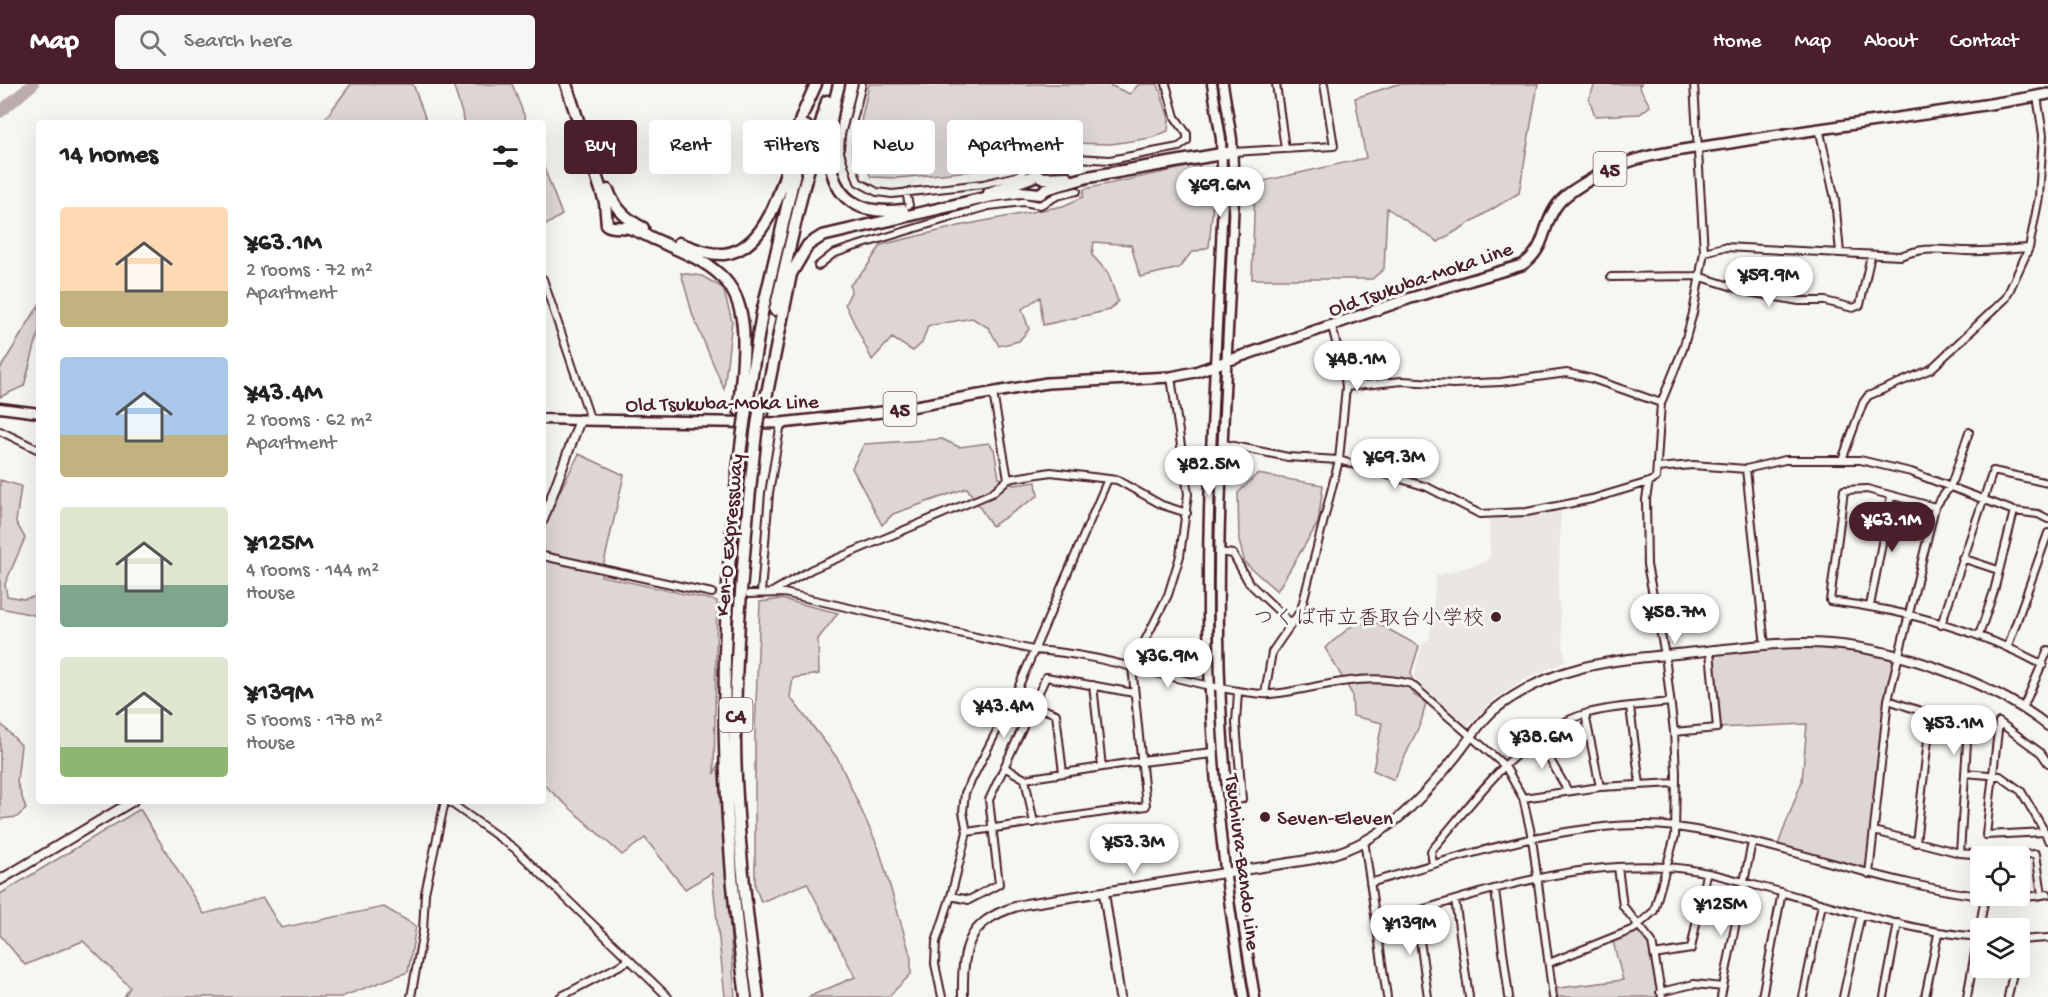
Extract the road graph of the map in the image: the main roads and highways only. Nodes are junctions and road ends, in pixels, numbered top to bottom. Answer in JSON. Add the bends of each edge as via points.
{"nodes":[{"id":1,"x":566,"y":84,"type":"edge"},
{"id":2,"x":817,"y":84,"type":"edge"},
{"id":3,"x":833,"y":84,"type":"edge"},
{"id":4,"x":839,"y":84,"type":"edge"},
{"id":5,"x":1212,"y":84,"type":"edge"},
{"id":6,"x":1223,"y":84,"type":"edge"},
{"id":7,"x":2048,"y":94,"type":"edge"},
{"id":8,"x":579,"y":120,"type":"edge"},
{"id":9,"x":1227,"y":152,"type":"junction"},
{"id":10,"x":597,"y":174,"type":"edge"},
{"id":11,"x":602,"y":174,"type":"edge"},
{"id":12,"x":1088,"y":177,"type":"junction"},
{"id":13,"x":1228,"y":361,"type":"junction"},
{"id":14,"x":1216,"y":365,"type":"junction"},
{"id":15,"x":0,"y":408,"type":"edge"},
{"id":16,"x":742,"y":410,"type":"junction"},
{"id":17,"x":761,"y":412,"type":"junction"},
{"id":18,"x":36,"y":413,"type":"edge"},
{"id":19,"x":546,"y":419,"type":"edge"},
{"id":20,"x":580,"y":420,"type":"joint"},
{"id":21,"x":746,"y":997,"type":"edge"},
{"id":22,"x":758,"y":997,"type":"edge"},
{"id":23,"x":1244,"y":997,"type":"edge"},
{"id":24,"x":1255,"y":997,"type":"edge"}],
"edges":[{"from":1,"to":8,"type":"highway"},
{"from":2,"to":11,"type":"highway","via":[[801,119],[769,216],[753,241],[733,252],[699,250],[628,220],[613,203]]},
{"from":2,"to":16,"type":"highway","name":"Ken-O Expressway","number":"C4","via":[[783,213]]},
{"from":3,"to":17,"type":"highway","name":"Ken-O Expressway","number":"C4","via":[[786,261]]},
{"from":4,"to":12,"type":"highway","via":[[831,113],[828,155],[837,185],[860,207],[880,212],[901,210],[992,193],[1037,176]]},
{"from":5,"to":9,"type":"main road","name":"Tsuchiura-Bando Line"},
{"from":6,"to":9,"type":"main road","name":"Tsuchiura-Bando Line"},
{"from":7,"to":13,"type":"main road","name":"Old Tsukuba-Moka Line","number":"45","via":[[1627,162],[1576,189],[1557,205],[1535,255],[1522,265]]},
{"from":9,"to":12,"type":"highway"},
{"from":9,"to":13,"type":"main road","name":"Tsuchiura-Bando Line","via":[[1234,195]]},
{"from":9,"to":14,"type":"main road","name":"Tsuchiura-Bando Line"},
{"from":10,"to":16,"type":"highway","via":[[606,202],[607,225],[631,229],[690,255],[720,274],[734,291],[744,335]]},
{"from":12,"to":17,"type":"highway","via":[[1040,194],[993,196],[841,229],[808,245],[791,274]]},
{"from":13,"to":14,"type":"main road","name":"Old Tsukuba-Moka Line","number":"45"},
{"from":13,"to":24,"type":"main road","name":"Tsuchiura-Bando Line","via":[[1219,552],[1220,690],[1227,802]]},
{"from":14,"to":20,"type":"main road","name":"Old Tsukuba-Moka Line","number":"45","via":[[1171,377],[1047,383],[882,412],[781,423]]},
{"from":14,"to":23,"type":"main road","name":"Tsuchiura-Bando Line","via":[[1208,554],[1209,688],[1224,874]]},
{"from":15,"to":18,"type":"main road"},
{"from":16,"to":21,"type":"highway","name":"Ken-O Expressway","number":"C4","bridge":true,"via":[[725,640],[725,735],[731,867]]},
{"from":17,"to":22,"type":"highway","name":"Ken-O Expressway","number":"C4","bridge":true,"via":[[747,515],[735,743],[743,873]]},
{"from":19,"to":20,"type":"main road"}]}
